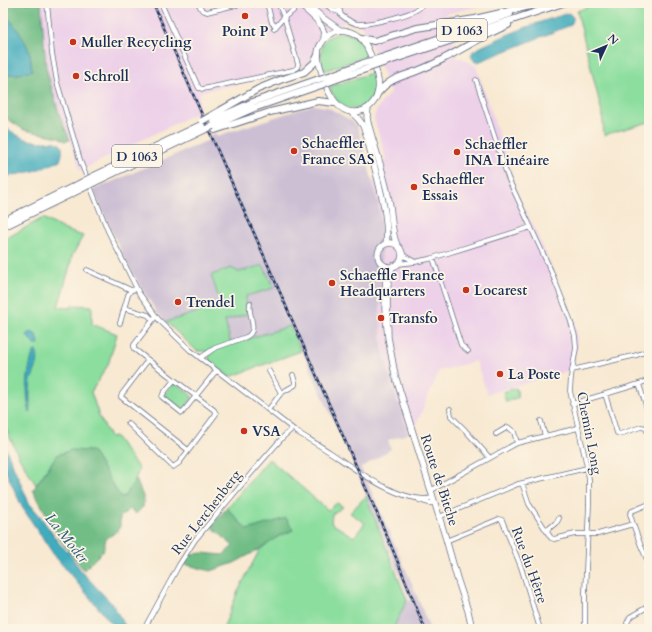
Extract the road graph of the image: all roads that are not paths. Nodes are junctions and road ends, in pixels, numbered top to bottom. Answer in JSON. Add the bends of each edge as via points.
{"nodes":[{"id":1,"x":47,"y":3,"type":"edge"},
{"id":2,"x":161,"y":3,"type":"edge"},
{"id":3,"x":198,"y":3,"type":"edge"},
{"id":4,"x":244,"y":3,"type":"edge"},
{"id":5,"x":267,"y":3,"type":"edge"},
{"id":6,"x":278,"y":3,"type":"edge"},
{"id":7,"x":295,"y":3,"type":"edge"},
{"id":8,"x":298,"y":3,"type":"edge"},
{"id":9,"x":306,"y":3,"type":"edge"},
{"id":10,"x":324,"y":3,"type":"edge"},
{"id":11,"x":338,"y":3,"type":"edge"},
{"id":12,"x":420,"y":3,"type":"edge"},
{"id":13,"x":543,"y":3,"type":"edge"},
{"id":14,"x":563,"y":3,"type":"edge"},
{"id":15,"x":339,"y":12,"type":"junction"},
{"id":16,"x":535,"y":12,"type":"junction"},
{"id":17,"x":284,"y":17,"type":"junction"},
{"id":18,"x":340,"y":30,"type":"junction"},
{"id":19,"x":361,"y":38,"type":"junction"},
{"id":20,"x":324,"y":39,"type":"junction"},
{"id":21,"x":318,"y":56,"type":"junction"},
{"id":22,"x":382,"y":61,"type":"junction"},
{"id":23,"x":476,"y":80,"type":"dead end"},
{"id":24,"x":378,"y":93,"type":"junction"},
{"id":25,"x":335,"y":103,"type":"junction"},
{"id":26,"x":368,"y":108,"type":"junction"},
{"id":27,"x":350,"y":112,"type":"junction"},
{"id":28,"x":212,"y":124,"type":"junction"},
{"id":29,"x":203,"y":128,"type":"junction"},
{"id":30,"x":80,"y":186,"type":"junction"},
{"id":31,"x":3,"y":221,"type":"edge"},
{"id":32,"x":3,"y":227,"type":"edge"},
{"id":33,"x":531,"y":227,"type":"junction"},
{"id":34,"x":386,"y":244,"type":"junction"},
{"id":35,"x":397,"y":245,"type":"junction"},
{"id":36,"x":402,"y":254,"type":"junction"},
{"id":37,"x":433,"y":258,"type":"junction"},
{"id":38,"x":415,"y":262,"type":"junction"},
{"id":39,"x":383,"y":265,"type":"junction"},
{"id":40,"x":396,"y":265,"type":"junction"},
{"id":41,"x":87,"y":270,"type":"dead end"},
{"id":42,"x":131,"y":290,"type":"junction"},
{"id":43,"x":138,"y":291,"type":"junction"},
{"id":44,"x":250,"y":303,"type":"dead end"},
{"id":45,"x":124,"y":308,"type":"junction"},
{"id":46,"x":154,"y":318,"type":"junction"},
{"id":47,"x":120,"y":323,"type":"dead end"},
{"id":48,"x":388,"y":336,"type":"junction"},
{"id":49,"x":649,"y":350,"type":"edge"},
{"id":50,"x":468,"y":351,"type":"dead end"},
{"id":51,"x":200,"y":358,"type":"junction"},
{"id":52,"x":148,"y":360,"type":"junction"},
{"id":53,"x":572,"y":370,"type":"junction"},
{"id":54,"x":216,"y":371,"type":"junction"},
{"id":55,"x":269,"y":371,"type":"dead end"},
{"id":56,"x":293,"y":375,"type":"dead end"},
{"id":57,"x":174,"y":380,"type":"junction"},
{"id":58,"x":649,"y":380,"type":"edge"},
{"id":59,"x":639,"y":384,"type":"junction"},
{"id":60,"x":281,"y":393,"type":"junction"},
{"id":61,"x":605,"y":394,"type":"junction"},
{"id":62,"x":196,"y":397,"type":"junction"},
{"id":63,"x":572,"y":404,"type":"junction"},
{"id":64,"x":450,"y":409,"type":"dead end"},
{"id":65,"x":268,"y":410,"type":"junction"},
{"id":66,"x":649,"y":415,"type":"edge"},
{"id":67,"x":541,"y":421,"type":"dead end"},
{"id":68,"x":128,"y":423,"type":"dead end"},
{"id":69,"x":648,"y":426,"type":"edge"},
{"id":70,"x":290,"y":427,"type":"junction"},
{"id":71,"x":578,"y":428,"type":"junction"},
{"id":72,"x":496,"y":434,"type":"dead end"},
{"id":73,"x":545,"y":436,"type":"junction"},
{"id":74,"x":649,"y":437,"type":"edge"},
{"id":75,"x":517,"y":443,"type":"junction"},
{"id":76,"x":188,"y":450,"type":"junction"},
{"id":77,"x":490,"y":458,"type":"junction"},
{"id":78,"x":587,"y":468,"type":"junction"},
{"id":79,"x":522,"y":483,"type":"junction"},
{"id":80,"x":430,"y":491,"type":"junction"},
{"id":81,"x":433,"y":500,"type":"junction"},
{"id":82,"x":649,"y":504,"type":"edge"},
{"id":83,"x":439,"y":518,"type":"junction"},
{"id":84,"x":560,"y":518,"type":"dead end"},
{"id":85,"x":633,"y":524,"type":"junction"},
{"id":86,"x":547,"y":530,"type":"junction"},
{"id":87,"x":588,"y":535,"type":"junction"},
{"id":88,"x":446,"y":541,"type":"junction"},
{"id":89,"x":649,"y":564,"type":"edge"},
{"id":90,"x":649,"y":606,"type":"edge"},
{"id":91,"x":144,"y":629,"type":"edge"},
{"id":92,"x":472,"y":629,"type":"edge"},
{"id":93,"x":540,"y":629,"type":"edge"},
{"id":94,"x":585,"y":629,"type":"edge"},
{"id":95,"x":631,"y":629,"type":"edge"}],
"edges":[{"from":1,"to":43,"type":"street","via":[[57,82],[83,170],[108,231]]},
{"from":2,"to":17,"type":"street","via":[[197,84],[203,89],[296,68],[298,64]]},
{"from":3,"to":4,"type":"street","via":[[202,10],[207,12]]},
{"from":5,"to":17,"type":"street","via":[[275,27]]},
{"from":6,"to":17,"type":"street"},
{"from":7,"to":17,"type":"street","via":[[293,11]]},
{"from":8,"to":20,"type":"main road","via":[[322,26]]},
{"from":9,"to":18,"type":"main road"},
{"from":10,"to":15,"type":"street"},
{"from":11,"to":15,"type":"street"},
{"from":12,"to":15,"type":"street","via":[[419,9],[410,13],[363,24],[347,20]]},
{"from":13,"to":19,"type":"highway","via":[[475,19],[416,28],[374,41]]},
{"from":13,"to":22,"type":"highway","number":"D 1063"},
{"from":14,"to":16,"type":"highway","number":"D 1063"},
{"from":16,"to":22,"type":"highway","number":"D 1063"},
{"from":16,"to":24,"type":"highway","via":[[488,34],[444,59],[393,80],[383,86]]},
{"from":18,"to":19,"type":"main road","via":[[351,32]]},
{"from":18,"to":20,"type":"main road"},
{"from":19,"to":24,"type":"main road","via":[[373,63]]},
{"from":20,"to":21,"type":"main road"},
{"from":21,"to":25,"type":"main road","via":[[329,94]]},
{"from":21,"to":28,"type":"highway","via":[[304,72],[258,89]]},
{"from":22,"to":28,"type":"highway","number":"D 1063","bridge":true,"via":[[333,77]]},
{"from":23,"to":33,"type":"street","name":"Chemin Long","via":[[508,178]]},
{"from":24,"to":26,"type":"main road"},
{"from":25,"to":27,"type":"main road"},
{"from":25,"to":28,"type":"highway","via":[[318,101]]},
{"from":26,"to":27,"type":"main road"},
{"from":26,"to":35,"type":"main road","via":[[367,117],[385,180]]},
{"from":27,"to":34,"type":"main road","via":[[359,119],[364,128],[387,223]]},
{"from":28,"to":29,"type":"highway","number":"D 1063","bridge":true},
{"from":28,"to":29,"type":"highway","bridge":true},
{"from":29,"to":30,"type":"highway","number":"D 1063","bridge":true},
{"from":30,"to":31,"type":"highway","number":"D 1063"},
{"from":30,"to":32,"type":"highway","number":"D 1063"},
{"from":33,"to":37,"type":"street"},
{"from":33,"to":53,"type":"street","name":"Chemin Long","via":[[574,330],[576,348]]},
{"from":34,"to":35,"type":"main road"},
{"from":34,"to":39,"type":"main road","via":[[381,246],[378,253]]},
{"from":35,"to":36,"type":"main road"},
{"from":36,"to":38,"type":"street"},
{"from":36,"to":40,"type":"main road"},
{"from":37,"to":38,"type":"street"},
{"from":37,"to":50,"type":"street","via":[[462,345]]},
{"from":38,"to":40,"type":"street"},
{"from":39,"to":40,"type":"main road"},
{"from":39,"to":48,"type":"main road","name":"Route de Bitche","via":[[386,273],[385,309]]},
{"from":40,"to":48,"type":"main road","name":"Route de Bitche","via":[[390,273],[388,290]]},
{"from":41,"to":42,"type":"street"},
{"from":42,"to":43,"type":"street"},
{"from":42,"to":45,"type":"street"},
{"from":43,"to":46,"type":"street"},
{"from":44,"to":51,"type":"street","via":[[249,312],[253,329],[251,335],[215,348]]},
{"from":45,"to":46,"type":"street"},
{"from":45,"to":47,"type":"street"},
{"from":46,"to":51,"type":"street"},
{"from":46,"to":52,"type":"street","via":[[133,346]]},
{"from":48,"to":80,"type":"main road","name":"Route de Bitche","via":[[395,375]]},
{"from":49,"to":53,"type":"street"},
{"from":51,"to":54,"type":"street"},
{"from":52,"to":57,"type":"street"},
{"from":52,"to":76,"type":"street","via":[[121,398]]},
{"from":53,"to":63,"type":"street","name":"Chemin Long"},
{"from":54,"to":62,"type":"street"},
{"from":54,"to":65,"type":"street"},
{"from":55,"to":60,"type":"street"},
{"from":56,"to":60,"type":"street","via":[[295,385]]},
{"from":57,"to":62,"type":"street"},
{"from":57,"to":62,"type":"street","via":[[162,397],[179,412],[184,412]]},
{"from":58,"to":59,"type":"street"},
{"from":59,"to":61,"type":"street"},
{"from":59,"to":66,"type":"street"},
{"from":60,"to":65,"type":"street"},
{"from":61,"to":63,"type":"street"},
{"from":61,"to":69,"type":"street","via":[[617,433]]},
{"from":62,"to":76,"type":"street","via":[[216,414]]},
{"from":63,"to":71,"type":"street","name":"Chemin Long"},
{"from":64,"to":77,"type":"street","via":[[451,416]]},
{"from":65,"to":70,"type":"street"},
{"from":67,"to":73,"type":"street"},
{"from":68,"to":76,"type":"street","via":[[173,467]]},
{"from":69,"to":74,"type":"street"},
{"from":70,"to":81,"type":"street","via":[[359,472],[396,492],[426,503]]},
{"from":70,"to":91,"type":"street","name":"Rue Lerchenberg","via":[[195,540]]},
{"from":71,"to":73,"type":"street"},
{"from":71,"to":78,"type":"street","name":"Chemin Long"},
{"from":72,"to":75,"type":"street","via":[[508,427],[514,432]]},
{"from":73,"to":75,"type":"street"},
{"from":75,"to":77,"type":"street"},
{"from":77,"to":80,"type":"street"},
{"from":78,"to":79,"type":"street"},
{"from":78,"to":87,"type":"street","name":"Chemin Long"},
{"from":79,"to":83,"type":"street"},
{"from":79,"to":86,"type":"street","via":[[529,504]]},
{"from":80,"to":81,"type":"main road","name":"Route de Bitche"},
{"from":81,"to":83,"type":"main road","name":"Route de Bitche"},
{"from":82,"to":85,"type":"street","via":[[632,511],[630,514]]},
{"from":83,"to":88,"type":"main road","name":"Route de Bitche"},
{"from":84,"to":86,"type":"street"},
{"from":85,"to":87,"type":"street"},
{"from":85,"to":89,"type":"street"},
{"from":86,"to":87,"type":"street","via":[[554,539],[575,534]]},
{"from":87,"to":94,"type":"street","name":"Chemin Long"},
{"from":88,"to":92,"type":"main road","name":"Route de Bitche"},
{"from":88,"to":93,"type":"street","name":"Rue du Hêtre","via":[[502,520],[521,567]]},
{"from":90,"to":95,"type":"street","via":[[630,617],[627,623]]}]}
